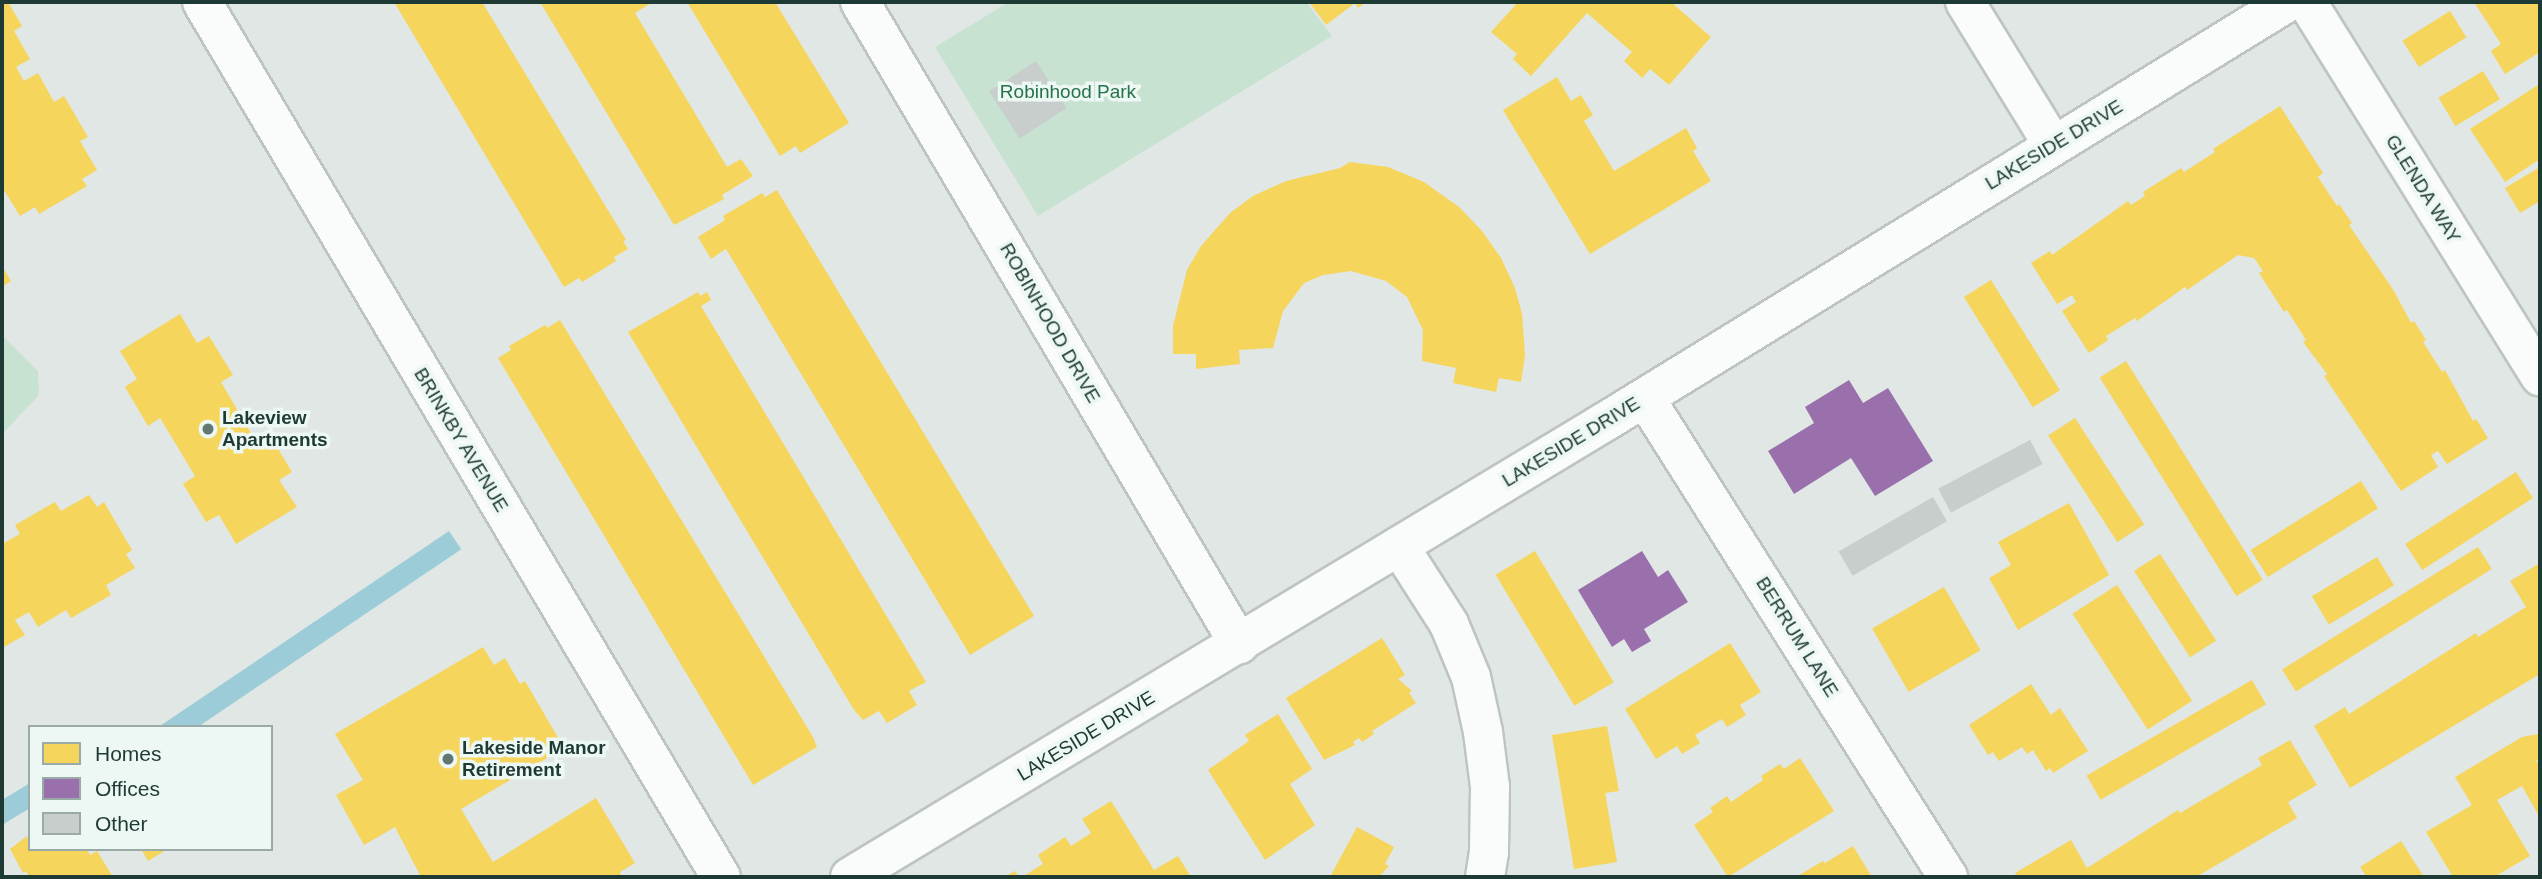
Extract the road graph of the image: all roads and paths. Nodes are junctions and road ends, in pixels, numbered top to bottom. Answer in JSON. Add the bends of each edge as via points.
{"nodes":[{"id":1,"x":202,"y":2,"type":"edge"},
{"id":2,"x":860,"y":2,"type":"edge"},
{"id":3,"x":1965,"y":2,"type":"edge"},
{"id":4,"x":2288,"y":2,"type":"edge"},
{"id":5,"x":2306,"y":2,"type":"edge"},
{"id":6,"x":2053,"y":145,"type":"junction"},
{"id":7,"x":2540,"y":377,"type":"edge"},
{"id":8,"x":1645,"y":398,"type":"junction"},
{"id":9,"x":1399,"y":547,"type":"junction"},
{"id":10,"x":1239,"y":644,"type":"junction"},
{"id":11,"x":721,"y":877,"type":"edge"},
{"id":12,"x":850,"y":877,"type":"edge"},
{"id":13,"x":1485,"y":877,"type":"edge"},
{"id":14,"x":1948,"y":877,"type":"edge"}],
"edges":[{"from":1,"to":11,"type":"street","name":"BRINKBY AVENUE"},
{"from":2,"to":10,"type":"street","name":"ROBINHOOD DRIVE"},
{"from":3,"to":6,"type":"street"},
{"from":4,"to":6,"type":"street","name":"LAKESIDE DRIVE"},
{"from":5,"to":7,"type":"street","name":"GLENDA WAY"},
{"from":6,"to":8,"type":"street","name":"LAKESIDE DRIVE"},
{"from":8,"to":9,"type":"street","name":"LAKESIDE DRIVE"},
{"from":8,"to":14,"type":"street","name":"BERRUM LANE"},
{"from":9,"to":10,"type":"street","name":"LAKESIDE DRIVE"},
{"from":9,"to":13,"type":"street","via":[[1449,624],[1471,677],[1490,787]]},
{"from":10,"to":12,"type":"street","name":"LAKESIDE DRIVE"}]}
